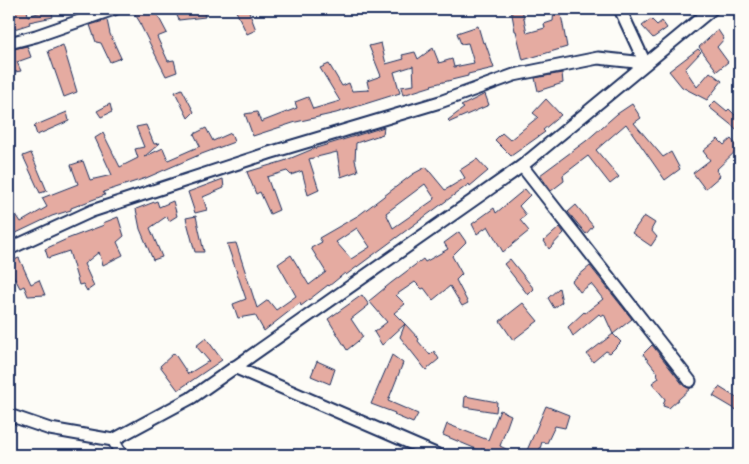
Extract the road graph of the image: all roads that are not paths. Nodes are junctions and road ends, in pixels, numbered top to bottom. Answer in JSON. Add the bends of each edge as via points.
{"nodes":[{"id":1,"x":114,"y":9,"type":"edge"},
{"id":2,"x":620,"y":9,"type":"edge"},
{"id":3,"x":712,"y":9,"type":"edge"},
{"id":4,"x":9,"y":43,"type":"edge"},
{"id":5,"x":645,"y":63,"type":"junction"},
{"id":6,"x":522,"y":166,"type":"junction"},
{"id":7,"x":9,"y":249,"type":"edge"},
{"id":8,"x":234,"y":368,"type":"junction"},
{"id":9,"x":690,"y":381,"type":"dead end"},
{"id":10,"x":9,"y":415,"type":"edge"},
{"id":11,"x":114,"y":440,"type":"junction"},
{"id":12,"x":122,"y":455,"type":"edge"},
{"id":13,"x":438,"y":455,"type":"edge"}],
"edges":[{"from":1,"to":4,"type":"street"},
{"from":2,"to":5,"type":"street"},
{"from":3,"to":5,"type":"street"},
{"from":5,"to":6,"type":"street"},
{"from":5,"to":7,"type":"street","via":[[598,58],[514,75],[440,102],[92,211]]},
{"from":6,"to":8,"type":"street"},
{"from":6,"to":9,"type":"street"},
{"from":8,"to":11,"type":"street","via":[[191,398]]},
{"from":8,"to":13,"type":"street"},
{"from":10,"to":11,"type":"street","via":[[50,429]]},
{"from":11,"to":12,"type":"street"}]}
